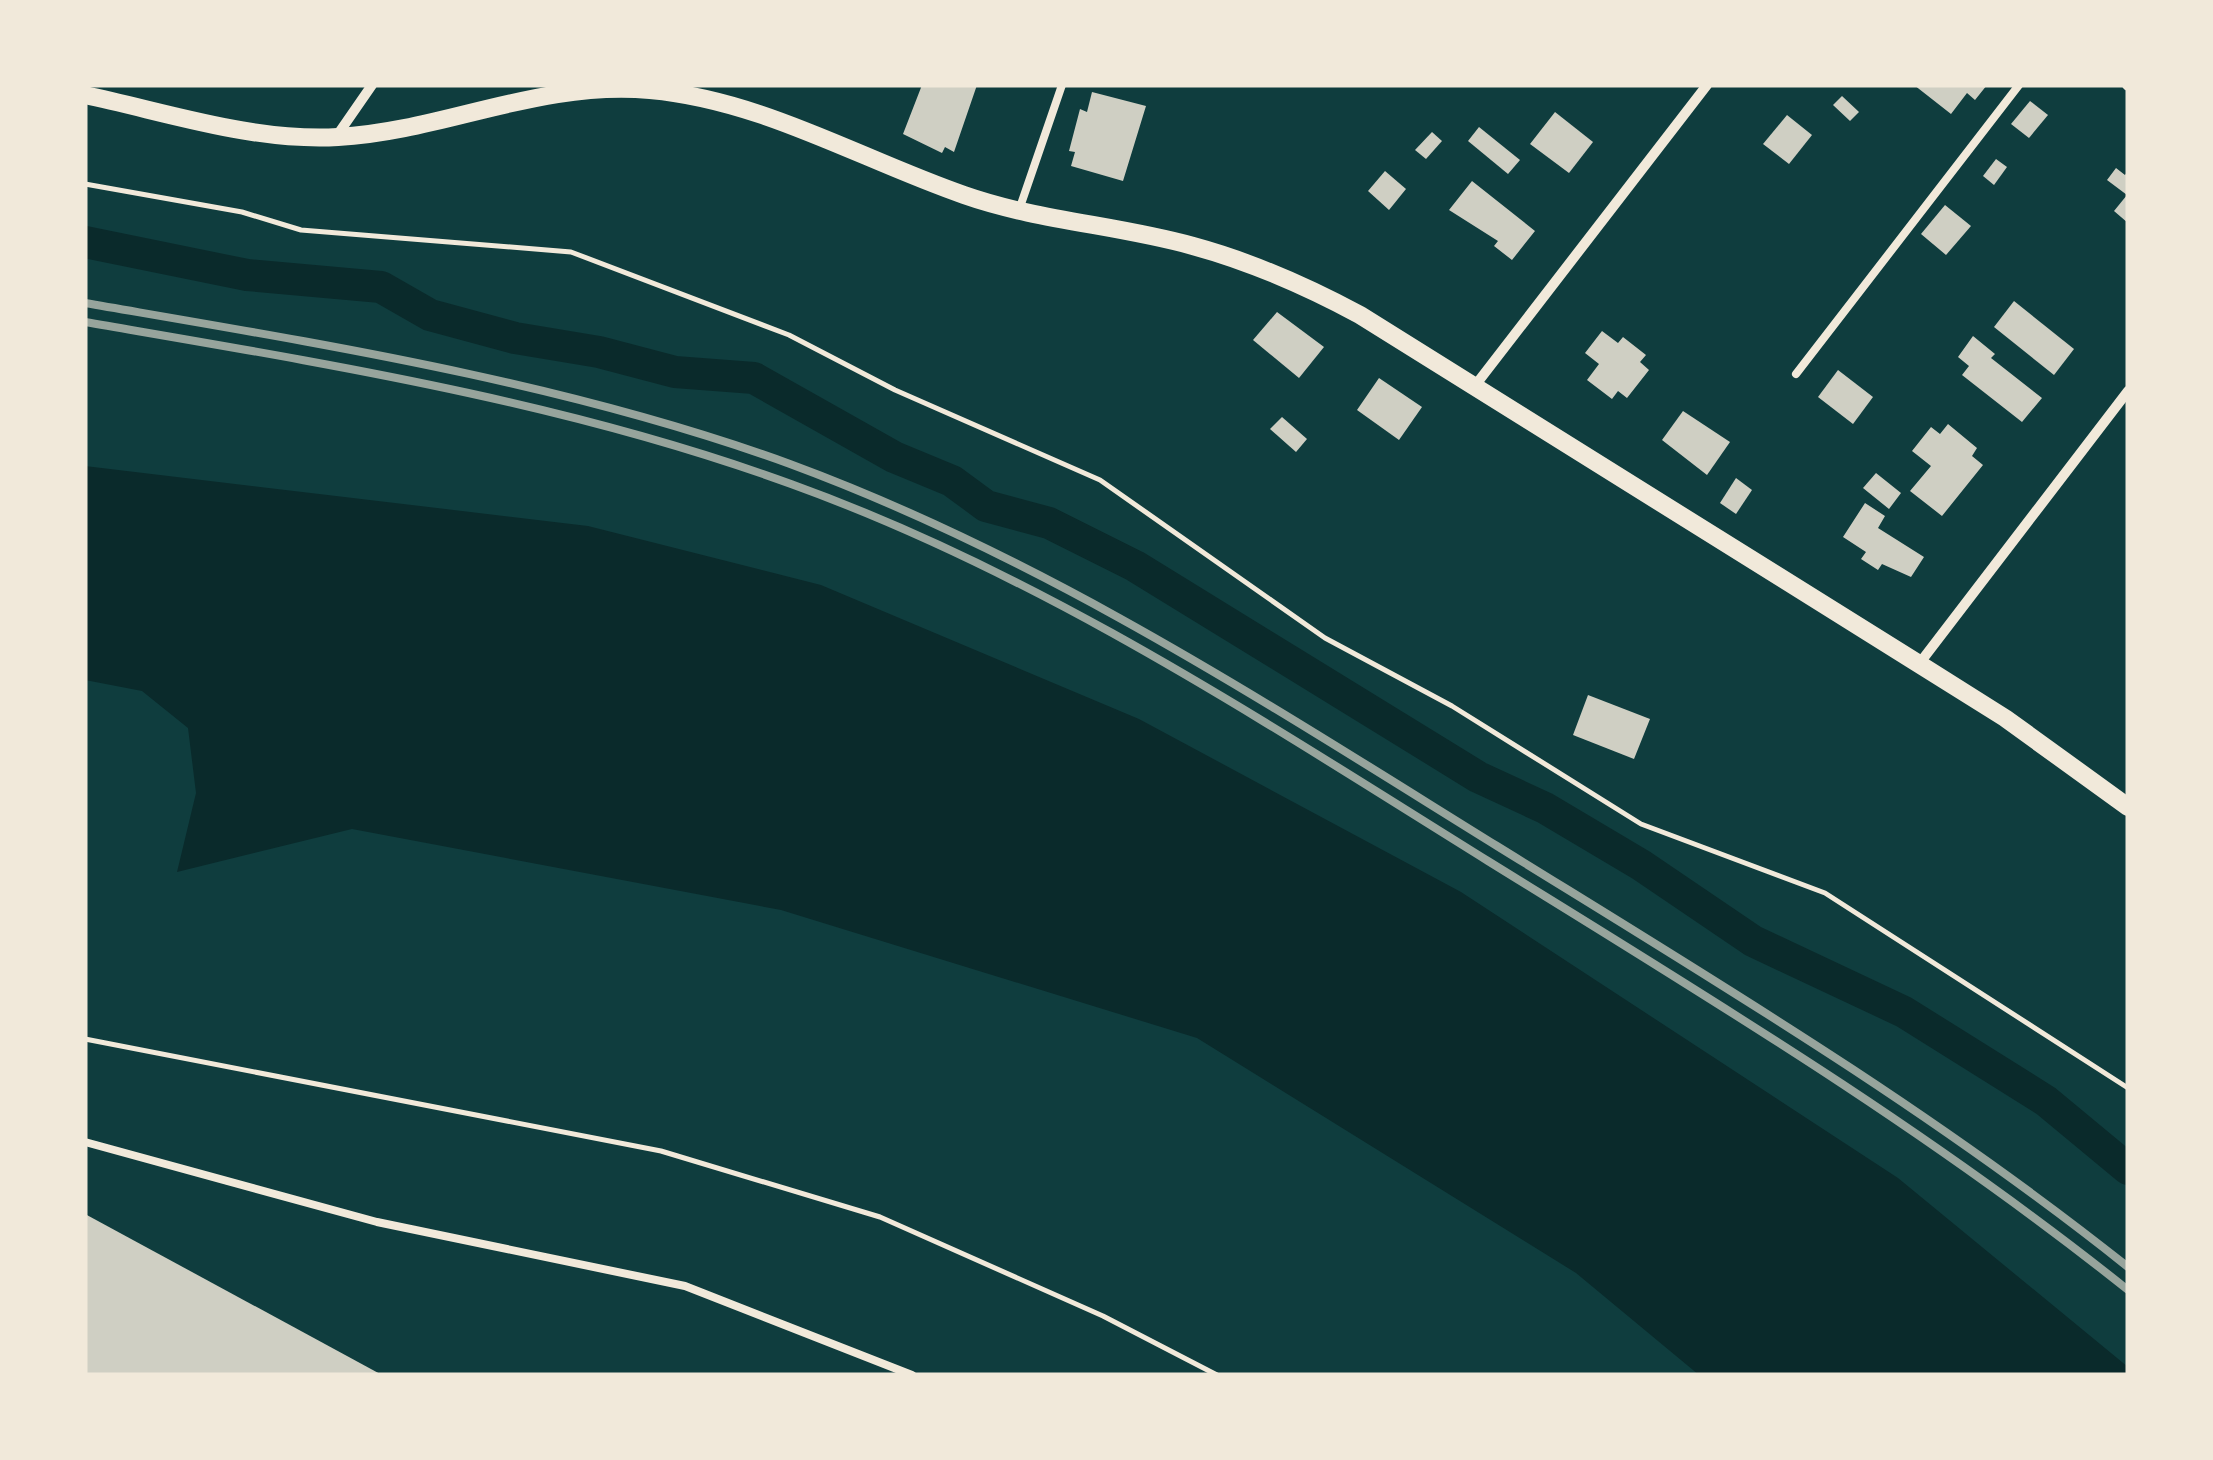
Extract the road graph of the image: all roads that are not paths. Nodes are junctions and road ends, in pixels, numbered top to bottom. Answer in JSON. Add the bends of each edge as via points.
{"nodes":[{"id":1,"x":372,"y":85,"type":"edge"},
{"id":2,"x":1062,"y":85,"type":"edge"},
{"id":3,"x":1706,"y":85,"type":"edge"},
{"id":4,"x":2020,"y":85,"type":"edge"},
{"id":5,"x":85,"y":95,"type":"edge"},
{"id":6,"x":335,"y":137,"type":"junction"},
{"id":7,"x":1019,"y":210,"type":"junction"},
{"id":8,"x":1796,"y":374,"type":"dead end"},
{"id":9,"x":1474,"y":386,"type":"junction"},
{"id":10,"x":2128,"y":391,"type":"edge"},
{"id":11,"x":1919,"y":664,"type":"junction"},
{"id":12,"x":2128,"y":807,"type":"edge"},
{"id":13,"x":85,"y":1142,"type":"edge"},
{"id":14,"x":912,"y":1375,"type":"edge"}],
"edges":[{"from":1,"to":6,"type":"street"},
{"from":2,"to":7,"type":"lane"},
{"from":3,"to":9,"type":"street"},
{"from":4,"to":8,"type":"lane"},
{"from":5,"to":6,"type":"street","via":[[248,130]]},
{"from":6,"to":7,"type":"street","via":[[528,97],[650,90],[769,116],[953,191]]},
{"from":7,"to":9,"type":"street","via":[[1191,245],[1268,270],[1360,315]]},
{"from":9,"to":11,"type":"street"},
{"from":10,"to":11,"type":"street"},
{"from":11,"to":12,"type":"street"},
{"from":13,"to":14,"type":"lane","via":[[377,1222],[684,1286]]}]}
